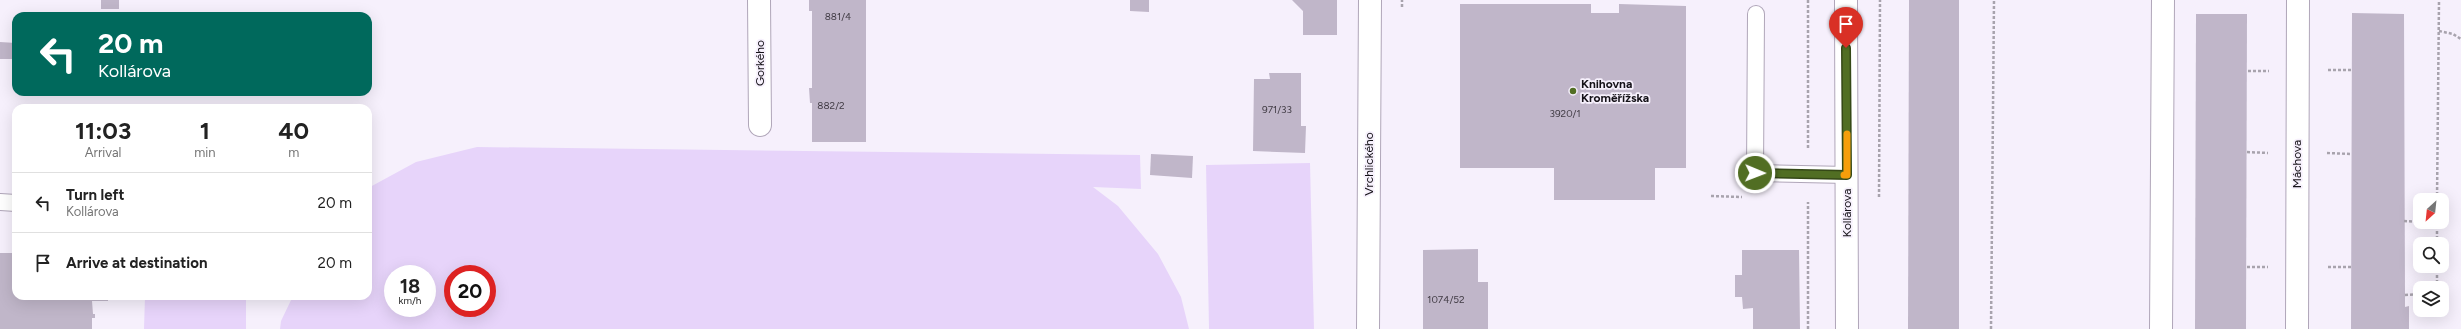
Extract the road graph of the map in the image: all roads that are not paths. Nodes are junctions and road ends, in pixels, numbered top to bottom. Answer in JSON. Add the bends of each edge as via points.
{"nodes":[{"id":1,"x":759,"y":0,"type":"edge"},
{"id":2,"x":1370,"y":0,"type":"edge"},
{"id":3,"x":1846,"y":0,"type":"edge"},
{"id":4,"x":2163,"y":0,"type":"edge"},
{"id":5,"x":2298,"y":0,"type":"edge"},
{"id":6,"x":1756,"y":14,"type":"dead end"},
{"id":7,"x":760,"y":125,"type":"dead end"},
{"id":8,"x":1847,"y":175,"type":"junction"},
{"id":9,"x":0,"y":202,"type":"edge"},
{"id":10,"x":12,"y":203,"type":"edge"},
{"id":11,"x":1368,"y":329,"type":"edge"},
{"id":12,"x":1847,"y":329,"type":"edge"},
{"id":13,"x":2161,"y":329,"type":"edge"},
{"id":14,"x":2297,"y":329,"type":"edge"}],
"edges":[{"from":1,"to":7,"type":"street","name":"Gorkého"},
{"from":2,"to":11,"type":"street","name":"Vrchlického"},
{"from":3,"to":8,"type":"street","name":"Kollárova"},
{"from":4,"to":13,"type":"street"},
{"from":5,"to":14,"type":"street","name":"Máchova"},
{"from":6,"to":8,"type":"lane","via":[[1755,173]]},
{"from":8,"to":12,"type":"street","name":"Kollárova"},
{"from":9,"to":10,"type":"lane"}]}
